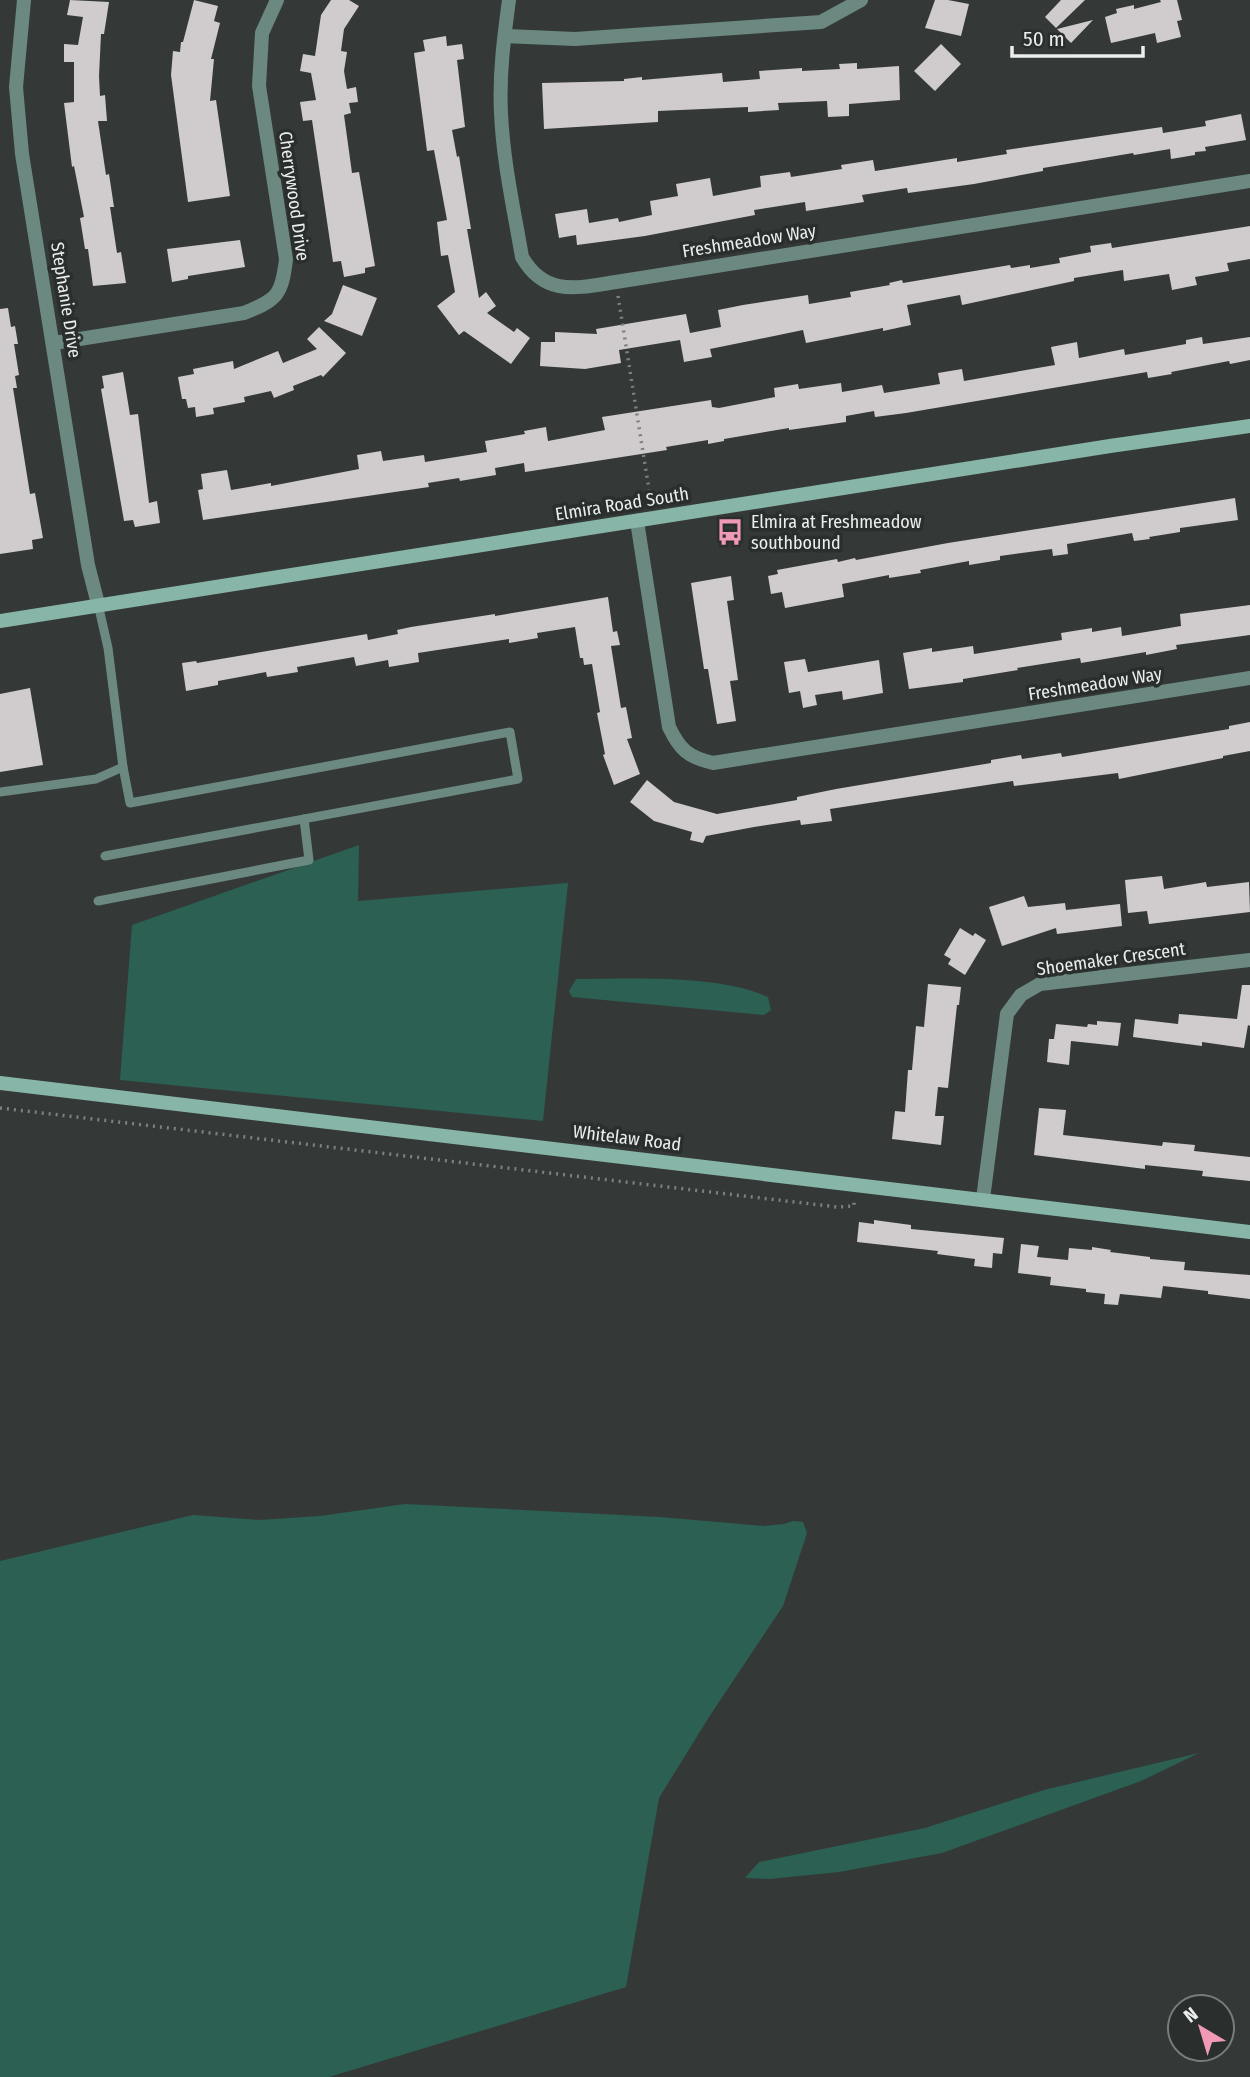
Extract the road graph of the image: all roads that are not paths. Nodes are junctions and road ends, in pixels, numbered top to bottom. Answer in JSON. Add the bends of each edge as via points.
{"nodes":[{"id":1,"x":24,"y":0,"type":"edge"},
{"id":2,"x":277,"y":0,"type":"edge"},
{"id":3,"x":509,"y":0,"type":"edge"},
{"id":4,"x":861,"y":0,"type":"edge"},
{"id":5,"x":505,"y":36,"type":"junction"},
{"id":6,"x":1250,"y":181,"type":"edge"},
{"id":7,"x":54,"y":343,"type":"junction"},
{"id":8,"x":1250,"y":426,"type":"edge"},
{"id":9,"x":637,"y":521,"type":"junction"},
{"id":10,"x":98,"y":604,"type":"junction"},
{"id":11,"x":0,"y":621,"type":"edge"},
{"id":12,"x":1250,"y":678,"type":"edge"},
{"id":13,"x":123,"y":767,"type":"junction"},
{"id":14,"x":0,"y":792,"type":"edge"},
{"id":15,"x":304,"y":819,"type":"junction"},
{"id":16,"x":105,"y":856,"type":"dead end"},
{"id":17,"x":98,"y":901,"type":"dead end"},
{"id":18,"x":1250,"y":960,"type":"edge"},
{"id":19,"x":0,"y":1083,"type":"edge"},
{"id":20,"x":983,"y":1199,"type":"junction"},
{"id":21,"x":1250,"y":1232,"type":"edge"}],
"edges":[{"from":1,"to":7,"type":"street","name":"Stephanie Drive","via":[[16,87]]},
{"from":2,"to":7,"type":"street","name":"Cherrywood Drive","via":[[262,33],[259,86],[286,260],[283,285],[268,303],[244,313]]},
{"from":3,"to":5,"type":"street","name":"Freshmeadow Way"},
{"from":4,"to":5,"type":"street","via":[[821,22],[575,39]]},
{"from":5,"to":6,"type":"street","name":"Freshmeadow Way","via":[[502,137],[522,257],[540,279],[556,287],[616,282]]},
{"from":7,"to":10,"type":"street","name":"Stephanie Drive"},
{"from":8,"to":9,"type":"street","name":"Elmira Road South"},
{"from":9,"to":10,"type":"street","name":"Elmira Road South"},
{"from":9,"to":12,"type":"street","name":"Freshmeadow Way","via":[[670,727],[679,746],[696,759],[713,763]]},
{"from":10,"to":11,"type":"street","name":"Elmira Road South"},
{"from":10,"to":13,"type":"lane"},
{"from":13,"to":14,"type":"lane","via":[[88,780]]},
{"from":13,"to":15,"type":"lane","via":[[130,803],[510,732],[518,779]]},
{"from":15,"to":16,"type":"lane"},
{"from":15,"to":17,"type":"lane","via":[[309,860]]},
{"from":18,"to":20,"type":"street","name":"Shoemaker Crescent","via":[[1040,984],[1021,995],[1007,1014]]},
{"from":19,"to":20,"type":"street","name":"Whitelaw Road"},
{"from":20,"to":21,"type":"street","name":"Whitelaw Road"}]}
